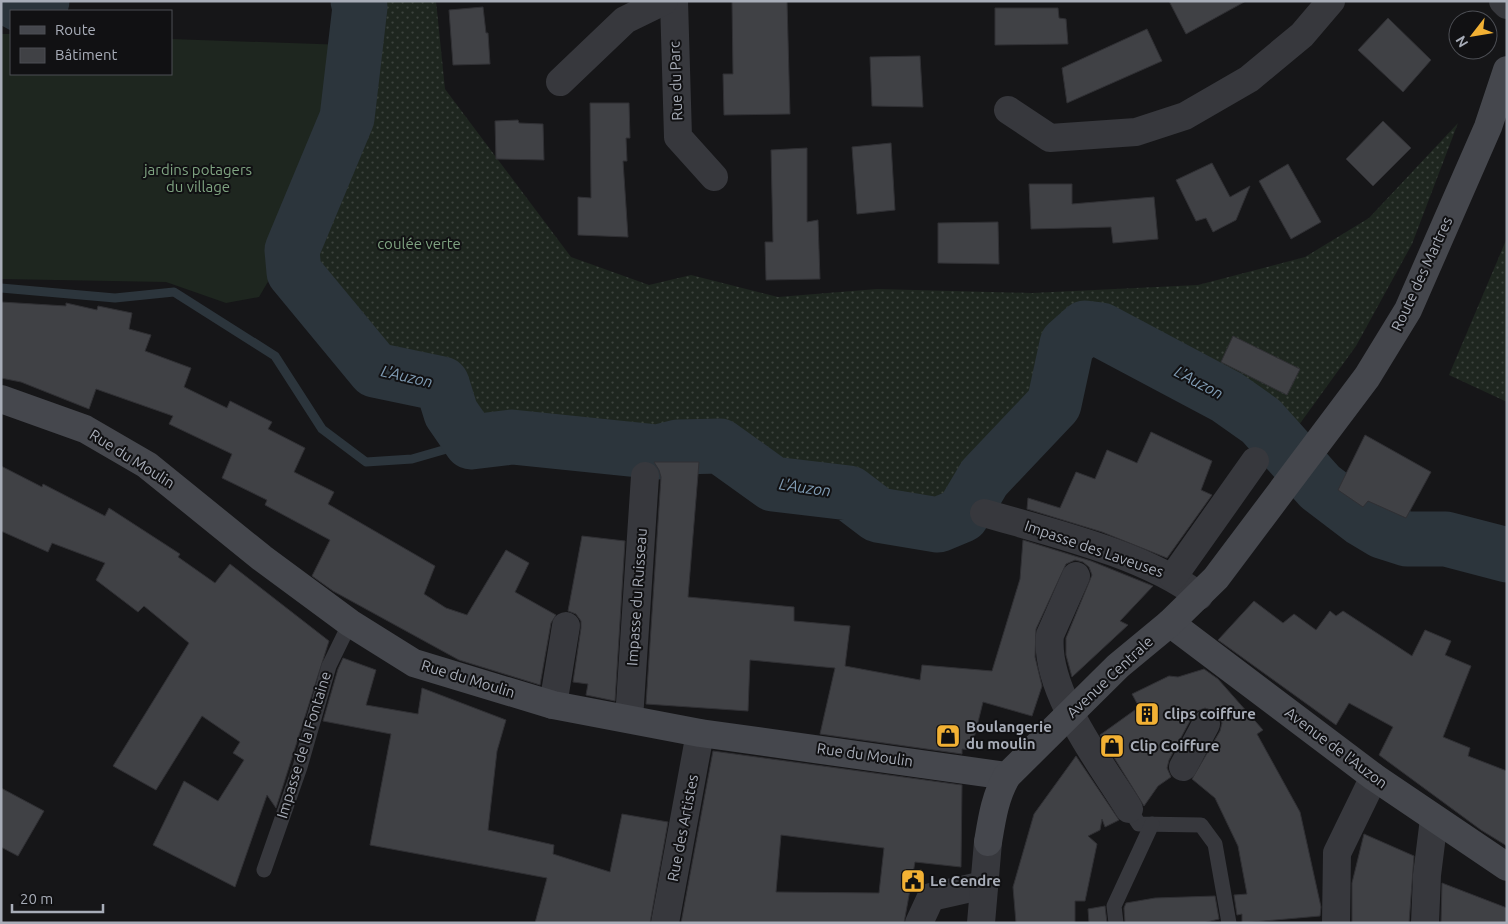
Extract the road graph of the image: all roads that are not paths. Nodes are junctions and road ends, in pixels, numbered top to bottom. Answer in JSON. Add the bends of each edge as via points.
{"nodes":[{"id":1,"x":664,"y":1,"type":"edge"},
{"id":2,"x":674,"y":1,"type":"edge"},
{"id":3,"x":1331,"y":1,"type":"edge"},
{"id":4,"x":1503,"y":1,"type":"edge"},
{"id":5,"x":1507,"y":5,"type":"edge"},
{"id":6,"x":1507,"y":70,"type":"edge"},
{"id":7,"x":560,"y":82,"type":"dead end"},
{"id":8,"x":1008,"y":110,"type":"dead end"},
{"id":9,"x":714,"y":177,"type":"dead end"},
{"id":10,"x":1,"y":399,"type":"edge"},
{"id":11,"x":1255,"y":461,"type":"dead end"},
{"id":12,"x":645,"y":476,"type":"dead end"},
{"id":13,"x":1286,"y":484,"type":"joint"},
{"id":14,"x":984,"y":513,"type":"dead end"},
{"id":15,"x":1076,"y":576,"type":"dead end"},
{"id":16,"x":1173,"y":577,"type":"junction"},
{"id":17,"x":1199,"y":596,"type":"junction"},
{"id":18,"x":350,"y":623,"type":"junction"},
{"id":19,"x":1170,"y":623,"type":"junction"},
{"id":20,"x":566,"y":626,"type":"dead end"},
{"id":21,"x":553,"y":705,"type":"junction"},
{"id":22,"x":1070,"y":713,"type":"junction"},
{"id":23,"x":629,"y":719,"type":"junction"},
{"id":24,"x":1206,"y":724,"type":"dead end"},
{"id":25,"x":700,"y":733,"type":"junction"},
{"id":26,"x":1183,"y":766,"type":"dead end"},
{"id":27,"x":1007,"y":776,"type":"junction"},
{"id":28,"x":1374,"y":777,"type":"junction"},
{"id":29,"x":1129,"y":809,"type":"joint"},
{"id":30,"x":1434,"y":819,"type":"junction"},
{"id":31,"x":1152,"y":824,"type":"junction"},
{"id":32,"x":988,"y":842,"type":"joint"},
{"id":33,"x":1507,"y":867,"type":"edge"},
{"id":34,"x":264,"y":870,"type":"dead end"},
{"id":35,"x":984,"y":885,"type":"junction"},
{"id":36,"x":665,"y":923,"type":"edge"},
{"id":37,"x":919,"y":923,"type":"edge"},
{"id":38,"x":980,"y":923,"type":"edge"},
{"id":39,"x":1116,"y":923,"type":"edge"},
{"id":40,"x":1229,"y":923,"type":"edge"},
{"id":41,"x":1336,"y":923,"type":"edge"},
{"id":42,"x":1425,"y":923,"type":"edge"}],
"edges":[{"from":1,"to":7,"type":"street","via":[[625,20]]},
{"from":2,"to":9,"type":"street","name":"Rue du Parc","via":[[678,138]]},
{"from":3,"to":8,"type":"street","via":[[1302,35],[1249,79],[1185,116],[1136,132],[1050,138]]},
{"from":4,"to":5,"type":"street"},
{"from":6,"to":13,"type":"main road","name":"Route des Martres","via":[[1488,127],[1408,310],[1367,377]]},
{"from":10,"to":18,"type":"main road","name":"Rue du Moulin","via":[[85,429],[147,466]]},
{"from":11,"to":16,"type":"street"},
{"from":12,"to":23,"type":"street","name":"Impasse du Ruisseau"},
{"from":13,"to":17,"type":"main road","name":"Avenue Centrale"},
{"from":14,"to":16,"type":"street","name":"Impasse des Laveuses","via":[[1062,535]]},
{"from":15,"to":22,"type":"street","via":[[1049,644],[1062,699]]},
{"from":16,"to":17,"type":"street","name":"Impasse des Laveuses"},
{"from":17,"to":19,"type":"main road","name":"Avenue Centrale"},
{"from":18,"to":21,"type":"main road","name":"Rue du Moulin","via":[[414,663]]},
{"from":18,"to":34,"type":"lane","name":"Impasse de la Fontaine","via":[[329,666],[300,767]]},
{"from":19,"to":22,"type":"main road","name":"Avenue Centrale","via":[[1118,666]]},
{"from":19,"to":28,"type":"main road","name":"Avenue de l'Auzon"},
{"from":20,"to":21,"type":"street"},
{"from":21,"to":23,"type":"main road","name":"Rue du Moulin"},
{"from":22,"to":27,"type":"main road","name":"Avenue Centrale"},
{"from":22,"to":29,"type":"street"},
{"from":23,"to":25,"type":"main road","name":"Rue du Moulin"},
{"from":24,"to":26,"type":"street"},
{"from":25,"to":27,"type":"main road","name":"Rue du Moulin"},
{"from":25,"to":36,"type":"street","name":"Rue des Artistes"},
{"from":27,"to":32,"type":"main road","name":"Avenue Centrale","via":[[998,792]]},
{"from":28,"to":30,"type":"main road","name":"Avenue de l'Auzon"},
{"from":28,"to":41,"type":"street","via":[[1337,853]]},
{"from":29,"to":31,"type":"lane","via":[[1139,824]]},
{"from":30,"to":33,"type":"main road","name":"Avenue de l'Auzon"},
{"from":30,"to":42,"type":"street"},
{"from":31,"to":39,"type":"lane","via":[[1114,906]]},
{"from":31,"to":40,"type":"lane","via":[[1201,825],[1215,844]]},
{"from":32,"to":35,"type":"street","name":"Avenue Centrale"},
{"from":35,"to":37,"type":"street","via":[[931,897]]},
{"from":35,"to":38,"type":"street","name":"Avenue Centrale"}]}
